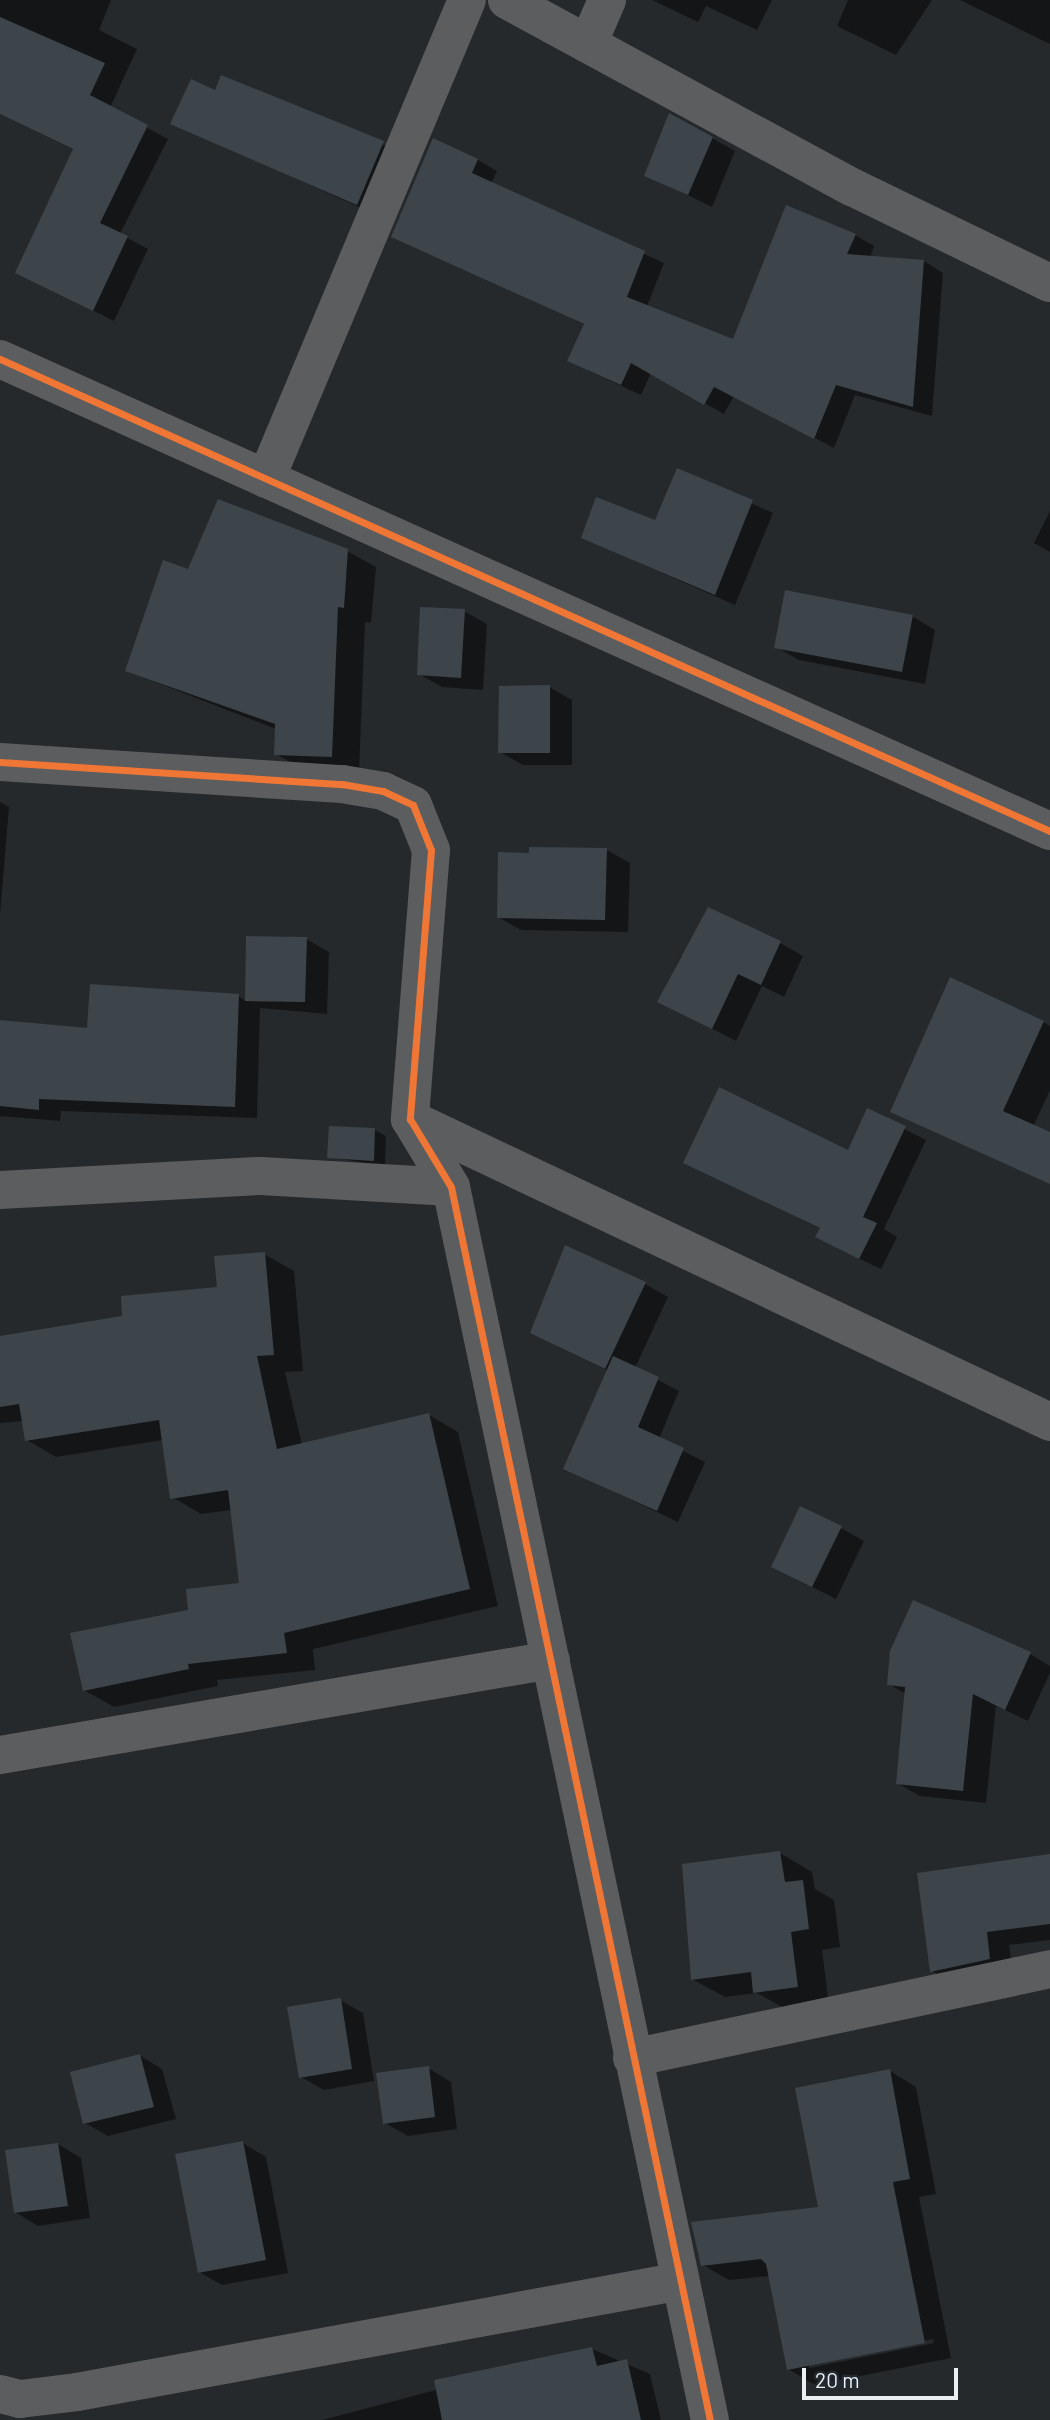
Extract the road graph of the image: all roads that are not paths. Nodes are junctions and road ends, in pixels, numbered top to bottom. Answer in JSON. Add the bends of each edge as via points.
{"nodes":[{"id":1,"x":467,"y":0,"type":"edge"},
{"id":2,"x":507,"y":0,"type":"edge"},
{"id":3,"x":607,"y":0,"type":"edge"},
{"id":4,"x":589,"y":44,"type":"junction"},
{"id":5,"x":1050,"y":283,"type":"edge"},
{"id":6,"x":0,"y":359,"type":"edge"},
{"id":7,"x":266,"y":479,"type":"junction"},
{"id":8,"x":0,"y":762,"type":"edge"},
{"id":9,"x":1050,"y":831,"type":"edge"},
{"id":10,"x":410,"y":1119,"type":"junction"},
{"id":11,"x":451,"y":1187,"type":"junction"},
{"id":12,"x":0,"y":1190,"type":"edge"},
{"id":13,"x":1050,"y":1422,"type":"edge"},
{"id":14,"x":551,"y":1660,"type":"junction"},
{"id":15,"x":0,"y":1755,"type":"edge"},
{"id":16,"x":1050,"y":1969,"type":"edge"},
{"id":17,"x":632,"y":2058,"type":"junction"},
{"id":18,"x":677,"y":2282,"type":"junction"},
{"id":19,"x":0,"y":2394,"type":"edge"},
{"id":20,"x":710,"y":2420,"type":"edge"}],
"edges":[{"from":1,"to":7,"type":"street"},
{"from":2,"to":4,"type":"street"},
{"from":3,"to":4,"type":"street"},
{"from":4,"to":5,"type":"street","via":[[852,187]]},
{"from":6,"to":7,"type":"street"},
{"from":7,"to":9,"type":"street"},
{"from":8,"to":10,"type":"street","via":[[342,784],[383,791],[413,805],[431,850]]},
{"from":10,"to":11,"type":"street"},
{"from":10,"to":13,"type":"street"},
{"from":11,"to":12,"type":"street","via":[[261,1176]]},
{"from":11,"to":14,"type":"street"},
{"from":14,"to":15,"type":"street"},
{"from":14,"to":17,"type":"street"},
{"from":16,"to":17,"type":"street"},
{"from":17,"to":18,"type":"street"},
{"from":18,"to":19,"type":"street","via":[[77,2392],[20,2399]]},
{"from":18,"to":20,"type":"street"}]}
